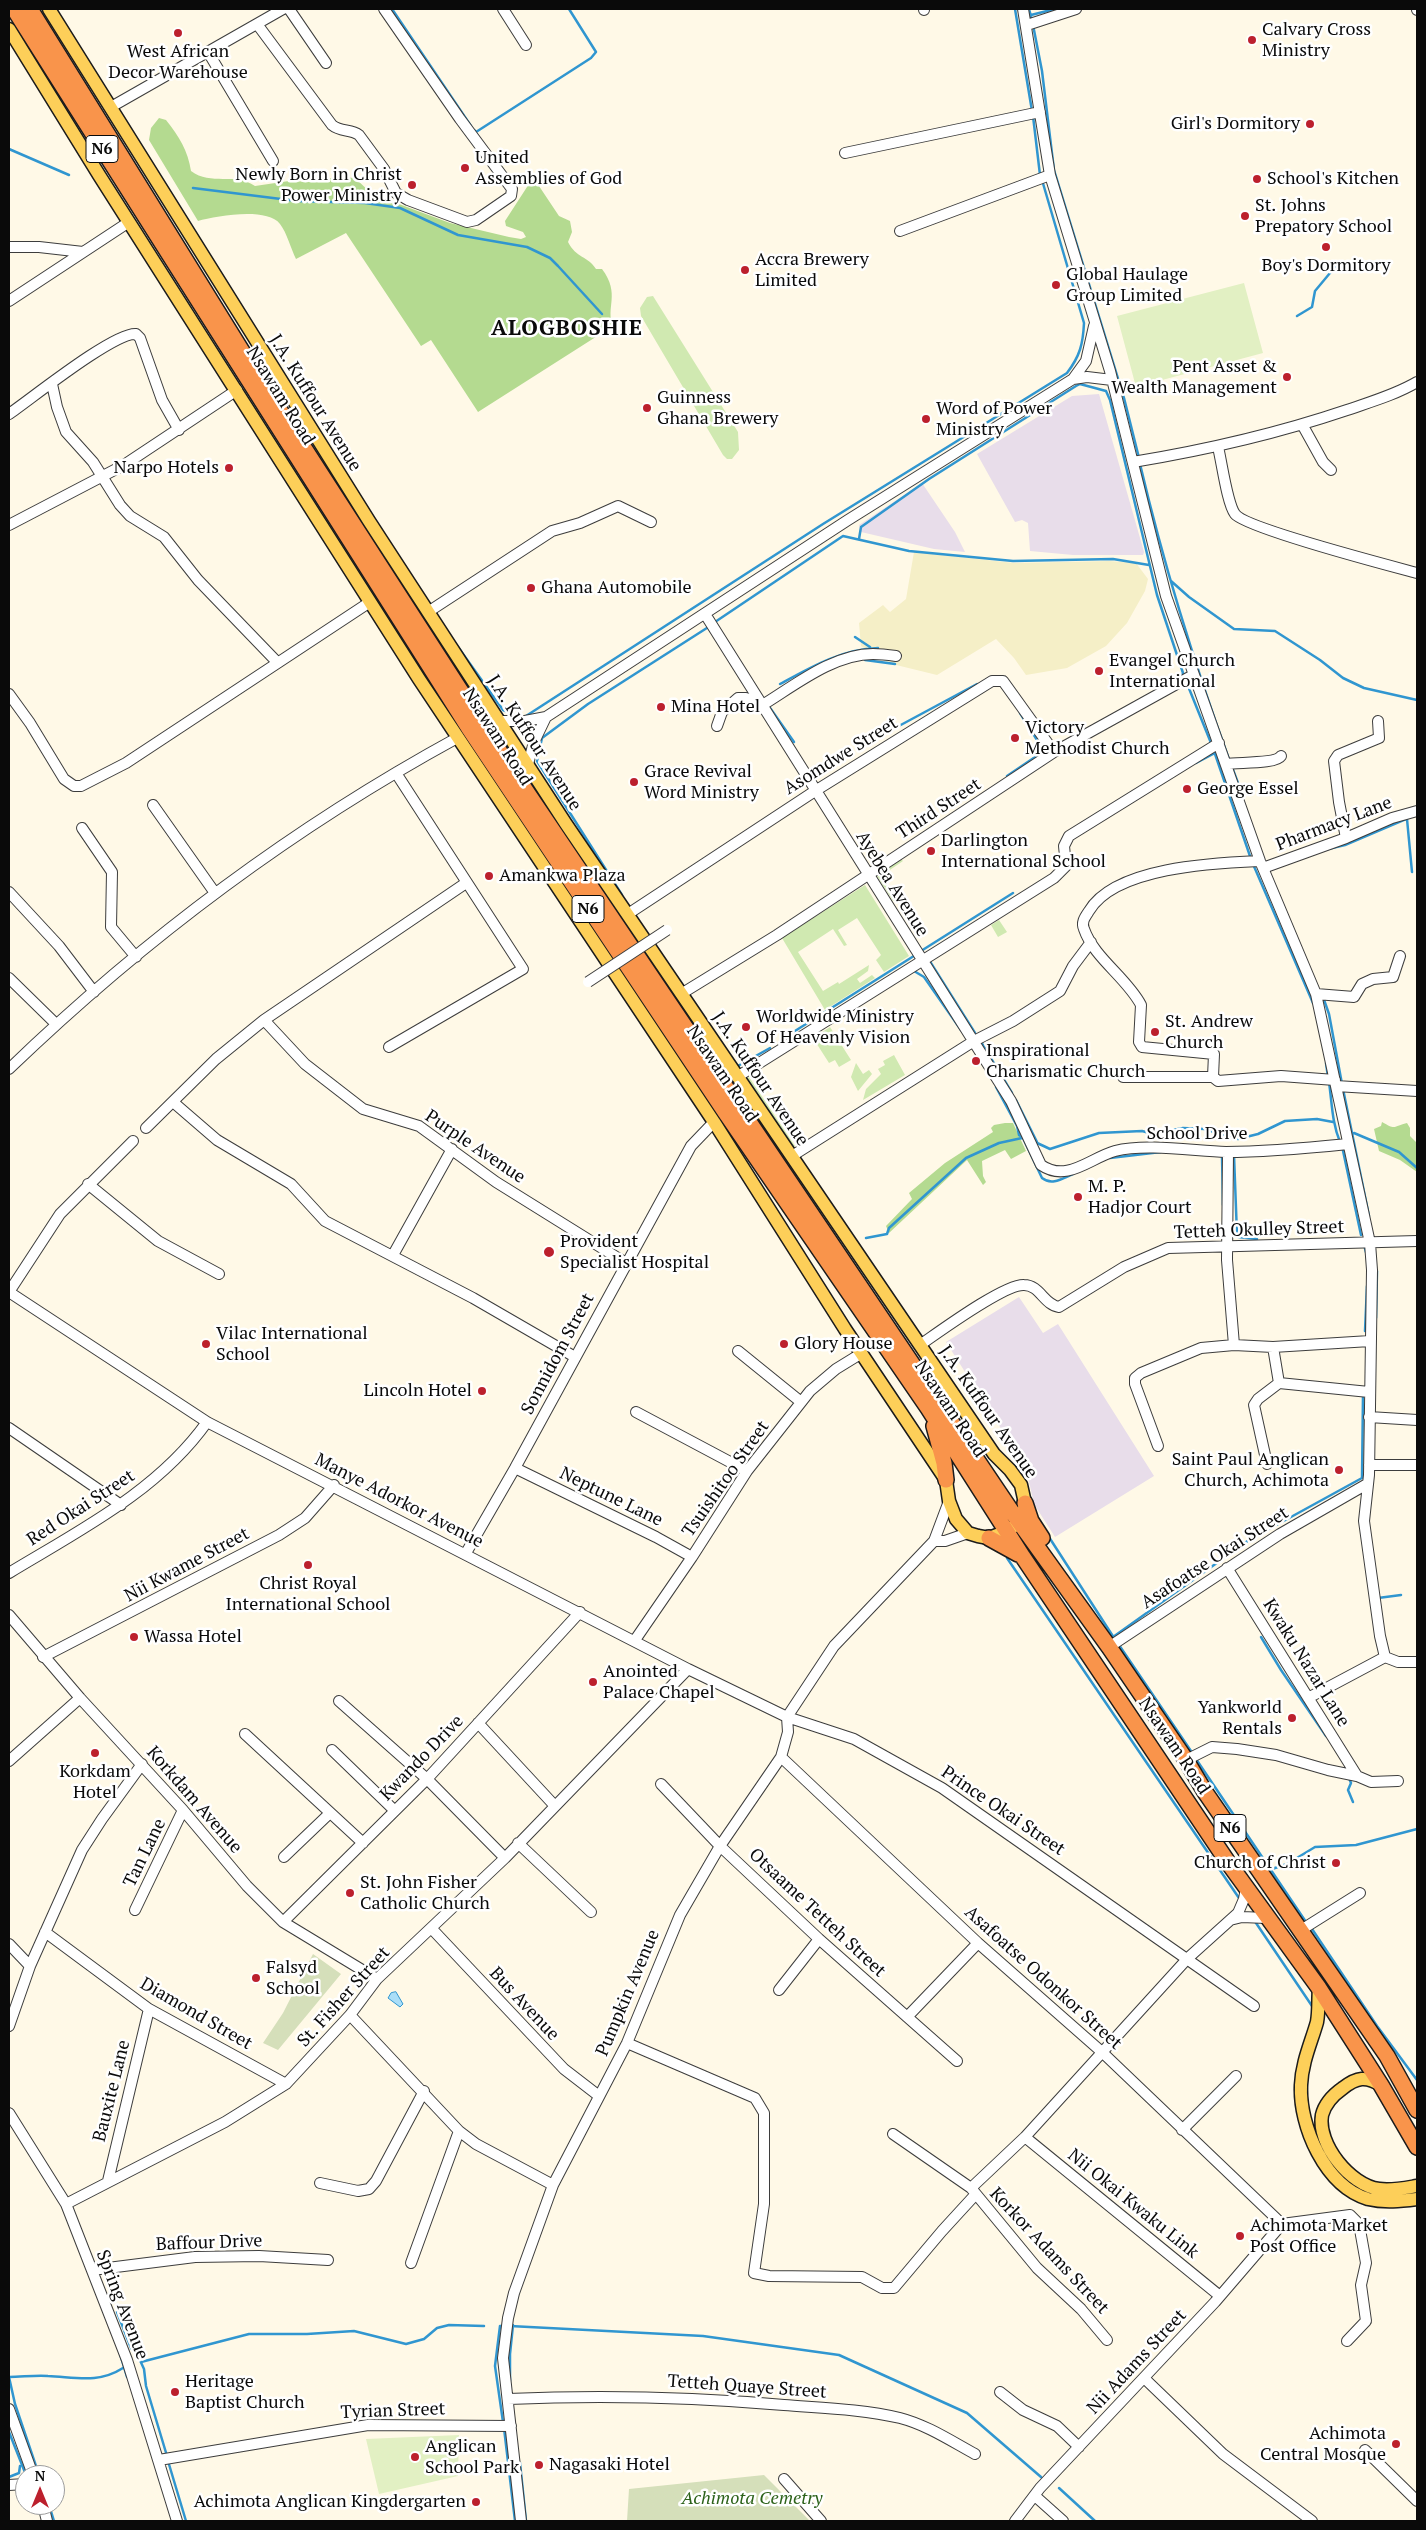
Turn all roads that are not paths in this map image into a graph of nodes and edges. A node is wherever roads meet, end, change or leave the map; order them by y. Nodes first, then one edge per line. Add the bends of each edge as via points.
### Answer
1 (14, 9) edge
2 (30, 9) edge
3 (49, 9) edge
4 (283, 9) edge
5 (289, 9) edge
6 (384, 9) edge
7 (503, 9) edge
8 (1023, 9) edge
9 (1076, 9) edge
10 (257, 24) junction
11 (1027, 25) junction
12 (9, 29) edge
13 (526, 45) dead end
14 (208, 52) junction
15 (326, 63) dead end
16 (111, 108) junction
17 (1040, 112) junction
18 (845, 153) dead end
19 (273, 161) dead end
20 (1050, 175) junction
21 (129, 222) junction
22 (900, 231) dead end
23 (9, 247) edge
24 (83, 252) junction
25 (195, 287) junction
26 (9, 300) edge
27 (1094, 325) junction
28 (1073, 379) junction
29 (1112, 380) junction
30 (1417, 382) edge
31 (52, 384) junction
32 (237, 390) junction
33 (9, 414) edge
34 (1303, 426) junction
35 (179, 430) junction
36 (1218, 448) junction
37 (1133, 462) junction
38 (1331, 470) dead end
39 (102, 477) junction
40 (651, 522) dead end
41 (9, 525) edge
42 (1417, 573) edge
43 (370, 602) junction
44 (428, 612) junction
45 (705, 614) junction
46 (896, 656) dead end
47 (277, 662) junction
48 (1193, 675) junction
49 (9, 694) edge
50 (761, 706) junction
51 (546, 716) junction
52 (499, 721) junction
53 (1378, 721) dead end
54 (717, 726) dead end
55 (457, 738) junction
56 (1219, 743) junction
57 (1054, 752) junction
58 (1281, 756) dead end
59 (528, 764) junction
60 (1226, 764) junction
61 (396, 773) junction
62 (814, 791) junction
63 (153, 805) dead end
64 (1417, 811) edge
65 (82, 828) dead end
66 (1346, 838) junction
67 (1261, 865) junction
68 (868, 875) junction
69 (466, 883) junction
70 (9, 892) edge
71 (215, 893) junction
72 (628, 914) junction
73 (667, 930) dead end
74 (1091, 942) junction
75 (1400, 956) dead end
76 (136, 957) junction
77 (921, 960) junction
78 (9, 978) edge
79 (588, 982) dead end
80 (94, 992) junction
81 (681, 994) junction
82 (1316, 994) junction
83 (264, 1020) junction
84 (56, 1024) junction
85 (974, 1041) junction
86 (389, 1047) dead end
87 (9, 1069) edge
88 (737, 1077) junction
89 (1124, 1077) dead end
90 (1213, 1077) junction
91 (1336, 1083) junction
92 (1417, 1091) edge
93 (173, 1102) junction
94 (714, 1122) junction
95 (146, 1128) dead end
96 (133, 1141) dead end
97 (1348, 1144) junction
98 (452, 1149) junction
99 (1228, 1152) junction
100 (792, 1156) junction
101 (1050, 1171) joint
102 (88, 1184) junction
103 (1417, 1242) edge
104 (1370, 1243) junction
105 (1229, 1248) junction
106 (394, 1255) junction
107 (626, 1263) junction
108 (219, 1274) dead end
109 (9, 1292) edge
110 (1370, 1341) junction
111 (920, 1345) junction
112 (1234, 1345) junction
113 (1273, 1347) junction
114 (738, 1351) dead end
115 (862, 1354) junction
116 (575, 1357) junction
117 (1279, 1383) junction
118 (1369, 1392) junction
119 (802, 1402) junction
120 (928, 1408) junction
121 (636, 1412) dead end
122 (1368, 1417) junction
123 (1417, 1420) edge
124 (207, 1422) junction
125 (9, 1428) edge
126 (1158, 1446) dead end
127 (1267, 1464) dead end
128 (1369, 1465) junction
129 (1417, 1465) edge
130 (515, 1468) junction
131 (747, 1471) junction
132 (946, 1480) junction
133 (1367, 1484) junction
134 (334, 1485) junction
135 (949, 1501) junction
136 (1025, 1503) junction
137 (121, 1505) junction
138 (1013, 1527) junction
139 (968, 1533) junction
140 (989, 1538) junction
141 (934, 1541) junction
142 (466, 1553) junction
143 (692, 1557) junction
144 (1023, 1557) junction
145 (1227, 1568) junction
146 (9, 1573) edge
147 (1074, 1598) junction
148 (580, 1612) junction
149 (9, 1615) edge
150 (635, 1640) junction
151 (1109, 1647) junction
152 (43, 1657) junction
153 (1385, 1657) junction
154 (1417, 1662) edge
155 (688, 1668) junction
156 (80, 1698) junction
157 (1308, 1698) junction
158 (339, 1701) dead end
159 (787, 1717) junction
160 (478, 1723) junction
161 (245, 1734) dead end
162 (332, 1750) dead end
163 (782, 1757) junction
164 (1186, 1760) junction
165 (9, 1761) edge
166 (142, 1764) junction
167 (1357, 1776) junction
168 (427, 1779) junction
169 (1398, 1781) dead end
170 (661, 1784) dead end
171 (554, 1805) junction
172 (183, 1810) junction
173 (394, 1810) junction
174 (330, 1813) junction
175 (363, 1843) junction
176 (518, 1844) junction
177 (720, 1846) junction
178 (284, 1857) dead end
179 (505, 1858) junction
180 (1246, 1888) junction
181 (1360, 1893) dead end
182 (135, 1910) dead end
183 (591, 1912) dead end
184 (1266, 1918) junction
185 (1229, 1921) junction
186 (283, 1922) junction
187 (432, 1929) junction
188 (1302, 1930) junction
189 (45, 1932) junction
190 (819, 1940) junction
191 (978, 1943) junction
192 (9, 1944) edge
193 (1188, 1958) junction
194 (30, 1966) junction
195 (377, 1979) junction
196 (1319, 1988) junction
197 (779, 1990) dead end
198 (1254, 2006) dead end
199 (149, 2009) junction
200 (350, 2015) junction
201 (907, 2017) junction
202 (9, 2026) edge
203 (627, 2043) junction
204 (1103, 2053) junction
205 (1387, 2056) junction
206 (957, 2061) dead end
207 (1236, 2076) dead end
208 (286, 2084) junction
209 (1381, 2085) junction
210 (1417, 2087) edge
211 (424, 2091) junction
212 (599, 2096) junction
213 (1417, 2110) edge
214 (9, 2113) edge
215 (1182, 2130) junction
216 (459, 2131) junction
217 (892, 2134) dead end
218 (1025, 2137) junction
219 (1417, 2147) edge
220 (108, 2181) junction
221 (320, 2183) dead end
222 (553, 2185) junction
223 (1417, 2186) edge
224 (973, 2191) junction
225 (1417, 2199) edge
226 (66, 2204) junction
227 (1282, 2224) junction
228 (328, 2260) dead end
229 (411, 2263) dead end
230 (92, 2270) junction
231 (1220, 2296) junction
232 (1107, 2340) dead end
233 (1347, 2340) dead end
234 (1144, 2378) junction
235 (1000, 2392) dead end
236 (508, 2399) junction
237 (9, 2409) edge
238 (512, 2426) junction
239 (1079, 2447) junction
240 (1365, 2450) dead end
241 (975, 2454) dead end
242 (159, 2460) junction
243 (29, 2465) edge
244 (784, 2479) dead end
245 (1035, 2496) junction
246 (1417, 2501) edge
247 (177, 2521) edge
248 (521, 2521) edge
249 (821, 2521) edge
250 (1015, 2521) edge
251 (1063, 2521) edge
252 (1312, 2521) edge

1 - 25 highway, Nsawam Road / N6
2 - 25 highway, Nsawam Road / N6
3 - 16 main road, J.A. Kuffour Avenue
4 - 10 street
5 - 15 street
6 - 10 street via 512,189 511,196 476,220 467,222 396,193 384,169 359,135 332,126
7 - 13 street
8 - 11 street
9 - 11 street
10 - 14 street
11 - 17 street
12 - 21 main road
14 - 16 street
14 - 19 street
16 - 44 main road, J.A. Kuffour Avenue
17 - 18 street
17 - 20 street
20 - 22 street
20 - 27 street
21 - 24 street
21 - 32 main road
23 - 24 street
24 - 26 street
25 - 120 highway, Nsawam Road / N6 via 468,727 725,1112
25 - 138 highway, Nsawam Road / N6
27 - 28 street via 1086,360
27 - 29 street
28 - 29 street
28 - 45 street
29 - 37 street
30 - 34 street
31 - 33 street
31 - 35 street via 99,350 125,335 136,334 162,400
31 - 39 street via 66,432
32 - 35 street
32 - 43 main road
34 - 36 street
34 - 38 street
35 - 39 street
36 - 37 street
36 - 42 street via 1230,506 1237,518
37 - 48 street via 1166,596
39 - 41 street
39 - 47 street via 130,516 164,537 198,580
40 - 44 street via 618,506 552,531
43 - 47 street
43 - 55 main road
44 - 52 main road, J.A. Kuffour Avenue
45 - 50 street, Ayebea Avenue
45 - 51 street
46 - 50 street via 872,654 838,662
47 - 49 street via 126,763 82,786 74,786 64,779
48 - 56 street
48 - 57 street, Third Street
50 - 54 street via 746,698 738,698 722,712
50 - 62 street, Ayebea Avenue
51 - 52 street via 525,721
51 - 59 street
52 - 59 main road, J.A. Kuffour Avenue
53 - 66 street via 1378,738 1338,755 1334,761
55 - 61 street
55 - 94 main road
56 - 60 street
56 - 77 street via 1069,836 1064,846 1066,866 1054,878
57 - 62 street, Asomdwe Street via 1003,681 992,681
57 - 68 street, Third Street
58 - 60 street via 1272,762
59 - 72 main road, J.A. Kuffour Avenue
60 - 67 street
61 - 69 street
61 - 71 street
62 - 68 street, Ayebea Avenue
62 - 72 street, Asomdwe Street
63 - 71 street
64 - 66 street, Pharmacy Lane
65 - 76 street via 112,872 111,927
66 - 67 street, Pharmacy Lane
67 - 74 street, Pharmacy Lane via 1194,865 1124,883 1097,899 1084,918 1083,928
67 - 82 street
68 - 77 street, Ayebea Avenue
68 - 81 street, Third Street
69 - 83 street
69 - 86 street via 523,969
70 - 80 street via 59,946
71 - 76 street
72 - 81 main road, J.A. Kuffour Avenue
73 - 79 street, bridge
74 - 85 street via 1060,991
74 - 90 street via 1139,1002 1139,1042 1142,1047 1214,1054
75 - 82 street via 1393,977 1362,984 1354,998
76 - 80 street
77 - 85 street, Ayebea Avenue
77 - 88 street
78 - 84 street
80 - 84 street
81 - 88 main road, J.A. Kuffour Avenue
82 - 91 street
83 - 93 street via 216,1059
83 - 98 street, Purple Avenue via 305,1064 363,1109 419,1126
84 - 87 street
85 - 100 street
85 - 101 street, Ayebea Avenue via 1011,1101 1041,1165
88 - 100 main road, J.A. Kuffour Avenue
89 - 90 street
90 - 91 street via 1218,1081 1282,1076
91 - 92 street
91 - 97 street
93 - 95 street
93 - 106 street via 218,1140 291,1184 326,1221
94 - 107 street, Sonnidom Street via 691,1146
94 - 115 main road
96 - 102 street
97 - 99 street, School Drive
97 - 104 street
98 - 106 street
98 - 107 street, Purple Avenue via 496,1182
99 - 101 street, School Drive via 1115,1151 1075,1170
99 - 105 street
100 - 111 main road, J.A. Kuffour Avenue
102 - 108 street via 158,1241
102 - 109 street via 60,1214
103 - 104 street, Tetteh Okulley Street
104 - 105 street, Tetteh Okulley Street
104 - 110 street
105 - 111 street, Tetteh Okulley Street via 1168,1248 1124,1267 1059,1307 1053,1306 1034,1287 1015,1286
105 - 112 street via 1227,1260
106 - 116 street
107 - 116 street, Sonnidom Street
109 - 124 street, Manye Adorkor Avenue
110 - 113 street
110 - 118 street
111 - 136 main road, J.A. Kuffour Avenue via 994,1454 1016,1477
112 - 113 street
112 - 126 street via 1195,1349 1135,1378
113 - 117 street
114 - 119 street
115 - 119 street, Tsuishitoo Street via 836,1369 810,1390
115 - 132 main road
116 - 130 street, Sonnidom Street
117 - 118 street
117 - 127 street via 1254,1405
118 - 122 street
119 - 131 street, Tsuishitoo Street
120 - 132 highway
120 - 138 highway, Nsawam Road / N6
121 - 131 street
122 - 123 street
122 - 128 street
124 - 134 street, Manye Adorkor Avenue
124 - 137 street, Red Okai Street via 141,1490
125 - 137 street
128 - 129 street
128 - 133 street
130 - 142 street, Sonnidom Street
130 - 143 street, Neptune Lane via 648,1532
131 - 143 street, Tsuishitoo Street
132 - 135 main road
133 - 145 street, Asafoatse Okai Street
133 - 153 street via 1364,1521
134 - 142 street, Manye Adorkor Avenue
134 - 152 street, Nii Kwame Street via 305,1518 279,1535
135 - 139 main road via 956,1519
135 - 141 street
136 - 138 main road, J.A. Kuffour Avenue
136 - 147 highway via 1035,1528 1055,1558
137 - 146 street, Red Okai Street
138 - 140 main road
138 - 144 highway, Nsawam Road / N6
138 - 147 highway, Nsawam Road / N6
139 - 140 main road
139 - 141 street via 945,1541
140 - 144 highway
141 - 159 street via 834,1646
142 - 148 street, Manye Adorkor Avenue
143 - 150 street, Tsuishitoo Street
144 - 180 highway, Nsawam Road / N6
145 - 151 street, Asafoatse Okai Street
145 - 157 street, Kwaku Nazar Lane
147 - 151 highway, Nsawam Road / N6
148 - 150 street, Manye Adorkor Avenue
148 - 160 street, Kwando Drive
149 - 152 street, Korkdam Avenue
150 - 155 street, Manye Adorkor Avenue
151 - 164 highway, Nsawam Road / N6
152 - 156 street, Korkdam Avenue
153 - 154 street via 1398,1662
153 - 157 street
155 - 159 street, Manye Adorkor Avenue
155 - 171 street, St. Fisher Street
156 - 165 street
156 - 166 street, Korkdam Avenue
157 - 167 street, Kwaku Nazar Lane
158 - 168 street
159 - 163 street, Pumpkin Avenue via 788,1732
159 - 193 street, Prince Okai Street via 854,1739 942,1788
160 - 168 street, Kwando Drive
160 - 171 street
161 - 174 street
162 - 173 street
163 - 177 street, Pumpkin Avenue
163 - 191 street, Asafoatse Odonkor Street
164 - 167 street via 1212,1747 1237,1749 1276,1755
164 - 188 highway, Nsawam Road / N6 via 1204,1792
166 - 172 street, Korkdam Avenue
166 - 189 street via 82,1850
167 - 169 street via 1374,1783
168 - 173 street, Kwando Drive
168 - 179 street
170 - 177 street, Otsaame Tetteh Street
171 - 176 street, St. Fisher Street
172 - 182 street, Tan Lane
172 - 186 street, Korkdam Avenue via 246,1886
173 - 175 street, Kwando Drive
174 - 175 street
174 - 178 street
175 - 186 street, Kwando Drive
176 - 179 street, St. Fisher Street
176 - 183 street
177 - 190 street, Otsaame Tetteh Street
177 - 203 street, Pumpkin Avenue via 680,1914
179 - 187 street, St. Fisher Street
180 - 184 highway, Nsawam Road / N6
180 - 185 street via 1241,1906
181 - 188 street
184 - 185 street via 1242,1917
184 - 196 highway, Nsawam Road / N6
185 - 193 street
186 - 195 street, Korkdam Avenue
187 - 195 street, St. Fisher Street
187 - 212 street, Bus Avenue via 564,2069
188 - 205 highway, Nsawam Road / N6
189 - 194 street
189 - 199 street, Diamond Street
190 - 197 street
190 - 201 street, Otsaame Tetteh Street
191 - 201 street
191 - 204 street, Asafoatse Odonkor Street
192 - 194 street
193 - 198 street, Prince Okai Street
193 - 204 street
194 - 202 street
195 - 200 street, St. Fisher Street
196 - 209 highway, Nsawam Road / N6
196 - 225 main road via 1317,2021 1301,2083 1304,2118 1316,2147 1332,2174 1355,2193 1385,2202
199 - 208 street, Diamond Street
199 - 220 street, Bauxite Lane
200 - 208 street, St. Fisher Street
200 - 211 street
201 - 206 street, Otsaame Tetteh Street
203 - 212 street, Pumpkin Avenue
203 - 224 street via 754,2098 764,2113 764,2204 754,2273 862,2278 882,2288 894,2288
204 - 215 street, Asafoatse Odonkor Street
204 - 218 street
205 - 210 highway
205 - 213 highway, Nsawam Road / N6
207 - 215 street
208 - 220 street, St. Fisher Street via 225,2122
209 - 219 highway, Nsawam Road / N6
209 - 223 main road via 1371,2079 1356,2079 1335,2093 1324,2109 1324,2132 1341,2164 1358,2182 1387,2190
211 - 216 street
211 - 221 street via 369,2190 358,2191
212 - 222 street, Pumpkin Avenue
214 - 226 street, Spring Avenue
215 - 227 street, Asafoatse Odonkor Street
216 - 222 street via 476,2144
216 - 229 street
217 - 224 street, Korkor Adams Street
218 - 224 street
218 - 231 street, Nii Okai Kwaku Link
220 - 226 street, St. Fisher Street
222 - 236 street, Pumpkin Avenue via 508,2318 503,2358
224 - 232 street, Korkor Adams Street via 1037,2268 1081,2309
226 - 230 street, Spring Avenue
227 - 231 street, Nii Adams Street
227 - 233 street via 1350,2215 1359,2224 1366,2263 1361,2285 1366,2321
228 - 230 street, Baffour Drive via 195,2257
230 - 242 street, Spring Avenue via 127,2360
231 - 234 street, Nii Adams Street
234 - 239 street, Nii Adams Street
234 - 252 street via 1223,2454
235 - 239 street via 1023,2410 1058,2426
236 - 238 street, Pumpkin Avenue
236 - 241 street, Tetteh Quaye Street via 591,2396 735,2401 857,2411 902,2419 936,2432
237 - 243 street
238 - 242 street, Tyrian Street via 368,2425
238 - 248 street, Pumpkin Avenue
239 - 245 street, Nii Adams Street
240 - 246 street
242 - 247 street, Spring Avenue
244 - 249 street
245 - 250 street, Nii Adams Street
245 - 251 street

